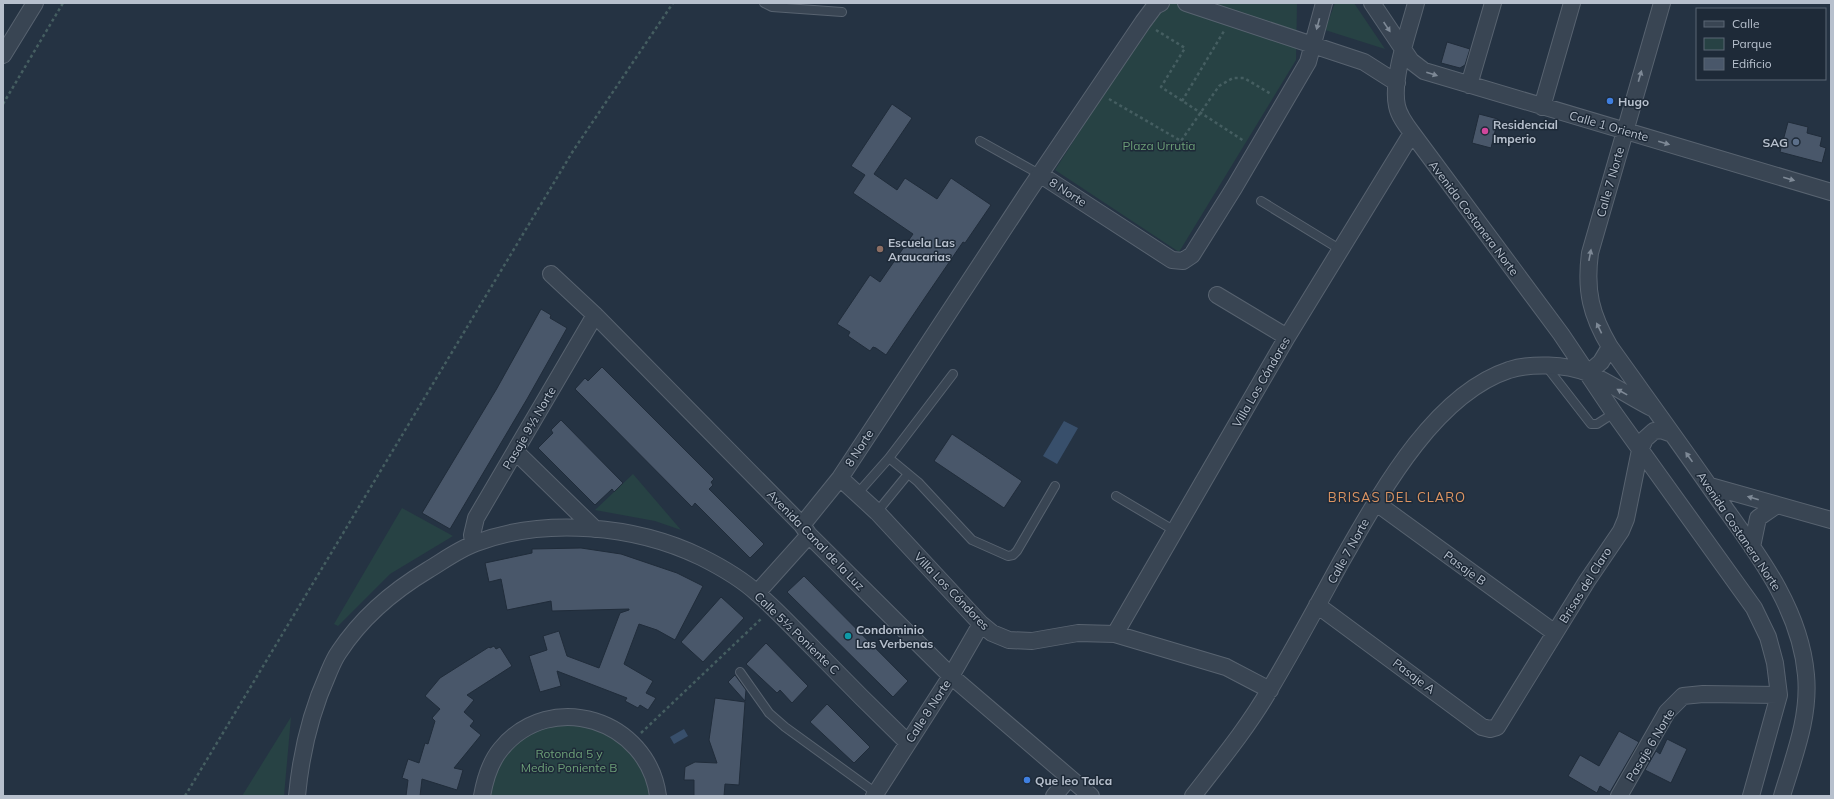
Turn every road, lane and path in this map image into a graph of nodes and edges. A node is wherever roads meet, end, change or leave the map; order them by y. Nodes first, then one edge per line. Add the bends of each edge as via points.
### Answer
1 (35, 3) edge
2 (63, 3) edge
3 (673, 3) edge
4 (764, 3) edge
5 (1161, 3) edge
6 (1186, 3) edge
7 (1324, 3) edge
8 (1372, 3) edge
9 (1416, 3) edge
10 (1493, 3) edge
11 (1572, 3) edge
12 (1662, 3) edge
13 (842, 12) dead end
14 (1231, 19) junction
15 (1143, 22) junction
16 (1313, 46) junction
17 (4, 50) edge
18 (1403, 50) junction
19 (1397, 83) junction
20 (1469, 85) junction
21 (1097, 91) junction
22 (1182, 101) junction
23 (1284, 102) junction
24 (3, 104) edge
25 (1542, 107) junction
26 (1201, 113) junction
27 (1624, 131) junction
28 (1412, 133) junction
29 (980, 141) dead end
30 (1256, 149) junction
31 (1041, 175) junction
32 (1831, 192) edge
33 (1261, 200) dead end
34 (1341, 250) junction
35 (551, 274) dead end
36 (1589, 293) joint
37 (1217, 295) dead end
38 (595, 315) junction
39 (1287, 337) junction
40 (1610, 347) junction
41 (1546, 366) junction
42 (1588, 373) junction
43 (953, 374) dead end
44 (1656, 410) junction
45 (1614, 413) junction
46 (1672, 434) junction
47 (1640, 450) junction
48 (516, 452) junction
49 (889, 458) junction
50 (908, 474) junction
51 (840, 478) junction
52 (1055, 486) dead end
53 (1710, 486) junction
54 (858, 493) junction
55 (1116, 496) dead end
56 (1375, 502) junction
57 (1777, 505) junction
58 (877, 512) junction
59 (1831, 520) edge
60 (595, 529) junction
61 (806, 530) junction
62 (1175, 531) junction
63 (473, 543) junction
64 (1752, 547) junction
65 (757, 593) junction
66 (1317, 605) junction
67 (773, 608) junction
68 (981, 624) junction
69 (1555, 633) junction
70 (1115, 634) junction
71 (740, 672) dead end
72 (951, 676) junction
73 (1270, 690) junction
74 (1779, 695) junction
75 (1507, 712) joint
76 (632, 742) junction
77 (907, 742) junction
78 (1069, 778) junction
79 (875, 794) edge
80 (185, 796) edge
81 (297, 796) edge
82 (482, 796) edge
83 (658, 796) edge
84 (1054, 796) edge
85 (1091, 796) edge
86 (1193, 796) edge
87 (1619, 796) edge
88 (1751, 796) edge
89 (1782, 796) edge

1 - 17 street
2 - 24 path
3 - 80 path via 573,151
4 - 13 lane via 772,7
5 - 15 street via 1155,6
6 - 14 street
7 -> 16 street, 8 Norte
8 -> 18 street, Calle 1 Oriente
9 - 18 street, Avenida Costanera Norte
10 - 20 street
11 - 25 street
27 -> 12 street, Calle 7 Norte
14 - 16 street
14 - 22 path
15 - 21 street
15 - 22 path via 1185,48 1160,87
16 - 19 street via 1364,62
16 - 23 street, 8 Norte via 1308,62
18 - 19 street, Avenida Costanera Norte
18 -> 20 street, Calle 1 Oriente via 1411,61 1424,71
19 - 28 street, Avenida Costanera Norte via 1399,112
20 - 25 street, Calle 1 Oriente
21 - 26 path via 1181,141
21 - 31 street
22 - 26 path
23 - 26 path via 1244,78 1232,78 1219,86
23 - 30 street, 8 Norte
25 - 27 street, Calle 1 Oriente
26 - 30 path
27 -> 32 street, Calle 1 Oriente
36 -> 27 street, Calle 7 Norte via 1587,274 1590,253
28 - 34 street, Villa Los Cóndores
28 - 42 street, Avenida Costanera Norte
29 - 31 lane
30 - 31 street, 8 Norte via 1192,255 1183,261 1172,260
31 - 51 street, 8 Norte
33 - 34 lane
34 - 39 street, Villa Los Cóndores
35 - 38 street, Avenida Canal de la Luz
40 -> 36 street, Avenida Costanera Norte via 1599,328
37 - 39 street
38 - 48 street, Pasaje 9½ Norte
38 - 61 street, Avenida Canal de la Luz
39 - 62 street, Villa Los Cóndores
40 - 42 street via 1601,362
40 - 44 street, Avenida Costanera Norte
41 - 42 street, Calle 7 Norte
41 - 45 lane via 1591,424 1597,424
41 - 56 street, Calle 7 Norte via 1510,370 1471,390 1445,411 1420,438
44 -> 42 street, Avenida Costanera Norte
42 - 45 street, Avenida Costanera Norte
43 - 49 lane
44 - 46 street, Avenida Costanera Norte
45 - 47 street, Avenida Costanera Norte
46 - 47 street via 1661,430 1650,433
53 -> 46 street, Avenida Costanera Norte
47 - 69 street, Brisas del Claro via 1626,520 1621,531 1603,555
47 - 74 street, Avenida Costanera Norte via 1754,608 1768,637 1775,663
48 - 60 street
48 - 63 street, Pasaje 9½ Norte via 476,518
49 - 50 lane
49 - 54 lane
50 - 52 lane via 972,540 1011,556 1017,551
50 - 58 lane
51 - 54 street, Villa Los Cóndores
51 - 61 street, 8 Norte
57 -> 53 street
53 - 64 street, Avenida Costanera Norte
54 - 58 street, Villa Los Cóndores
55 - 62 lane
56 - 66 street, Calle 7 Norte
56 - 69 street, Pasaje B
57 - 59 street
57 - 64 street via 1758,518
58 - 68 street, Villa Los Cóndores
60 - 63 street, Calle 5½ Poniente C via 557,527 505,533
60 - 65 street, Calle 5½ Poniente C via 636,535 674,546 726,572
61 - 65 street, 8 Norte
61 - 72 street, Avenida Canal de la Luz
62 - 70 street, Villa Los Cóndores
63 - 81 street, Calle 5½ Poniente C via 407,582 359,625 338,653 309,722 300,762
64 - 89 street, Avenida Costanera Norte via 1773,578 1792,617 1806,674 1804,723
65 - 67 street, Calle 5½ Poniente C
66 - 73 street, Calle 7 Norte
66 - 75 street, Pasaje A via 1482,727 1497,727
67 - 76 path
67 - 77 street, Calle 5½ Poniente C
68 - 70 street, Villa Los Cóndores via 992,633 1009,640 1038,640 1084,632
68 - 72 street, Calle 8 Norte
69 - 75 street, Brisas del Claro
70 - 73 street, Villa Los Cóndores via 1226,667
71 - 79 lane via 769,713 785,728
72 - 77 street, Calle 8 Norte
72 - 78 street, Avenida Canal de la Luz
73 - 86 street, Calle 7 Norte via 1242,732
74 - 87 street, Pasaje 6 Norte via 1683,696 1666,712
74 - 88 street, Avenida Costanera Norte
76 - 82 street via 608,725 580,717 551,718 523,729 501,749 486,774
76 - 83 street via 650,766
77 - 79 street, Calle 8 Norte
78 - 84 street
78 - 85 street, Avenida Canal de la Luz

